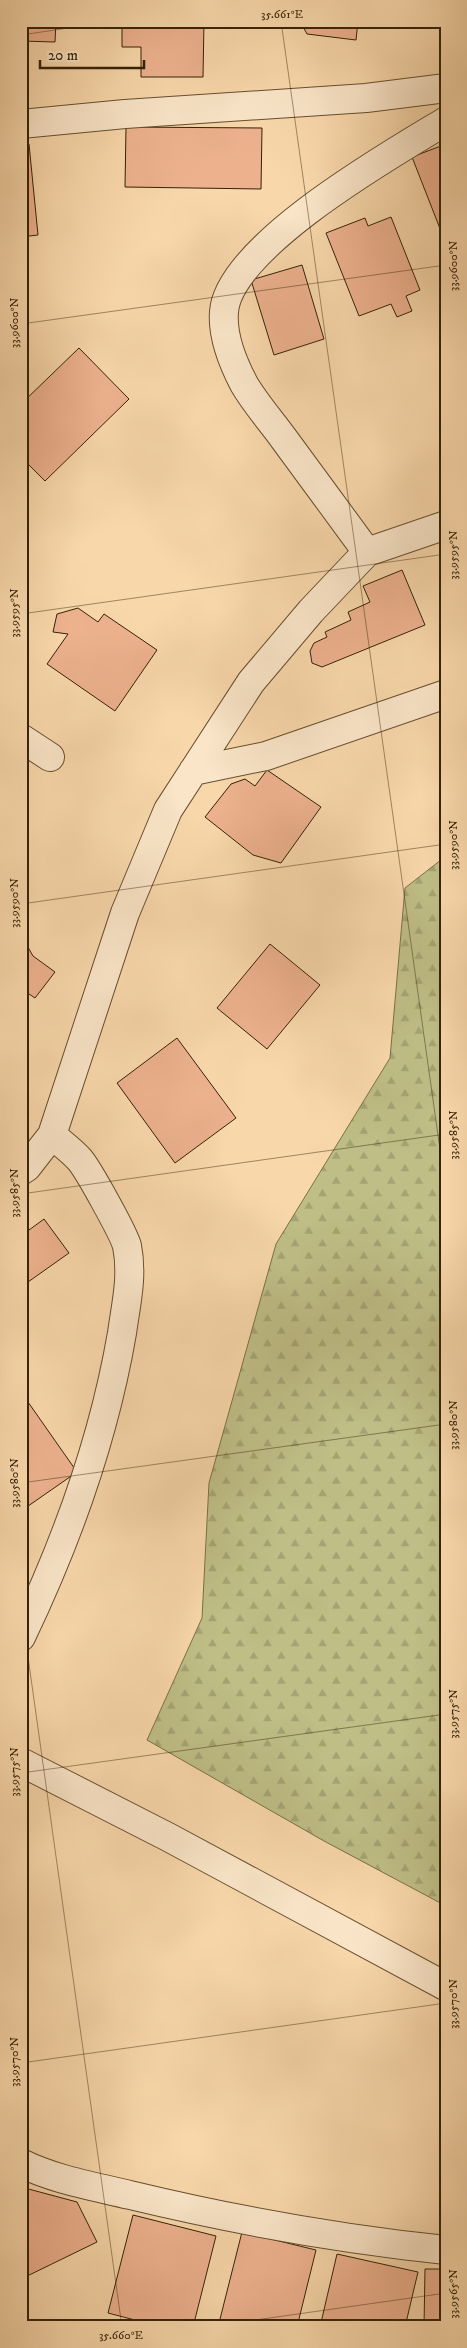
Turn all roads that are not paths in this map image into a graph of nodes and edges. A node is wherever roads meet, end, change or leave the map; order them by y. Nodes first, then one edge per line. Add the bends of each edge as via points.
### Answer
1 (446, 88) edge
2 (446, 121) edge
3 (21, 124) edge
4 (446, 525) edge
5 (367, 552) junction
6 (446, 694) edge
7 (21, 738) edge
8 (50, 757) dead end
9 (193, 771) junction
10 (52, 1135) junction
11 (21, 1171) edge
12 (21, 1637) edge
13 (21, 1762) edge
14 (445, 1986) edge
15 (21, 2163) edge
16 (446, 2250) edge

1 - 3 street via 366,98
2 - 5 street via 346,182 265,246 240,271 224,311 228,347 244,384
4 - 5 street
5 - 9 street via 311,611 251,682
6 - 9 street via 266,756
7 - 8 street
9 - 10 street via 168,810 125,913
10 - 11 street
10 - 12 street via 81,1161 106,1204 127,1245 130,1283 117,1362 88,1473 38,1602
13 - 14 street
15 - 16 street via 43,2174 165,2203 369,2242

